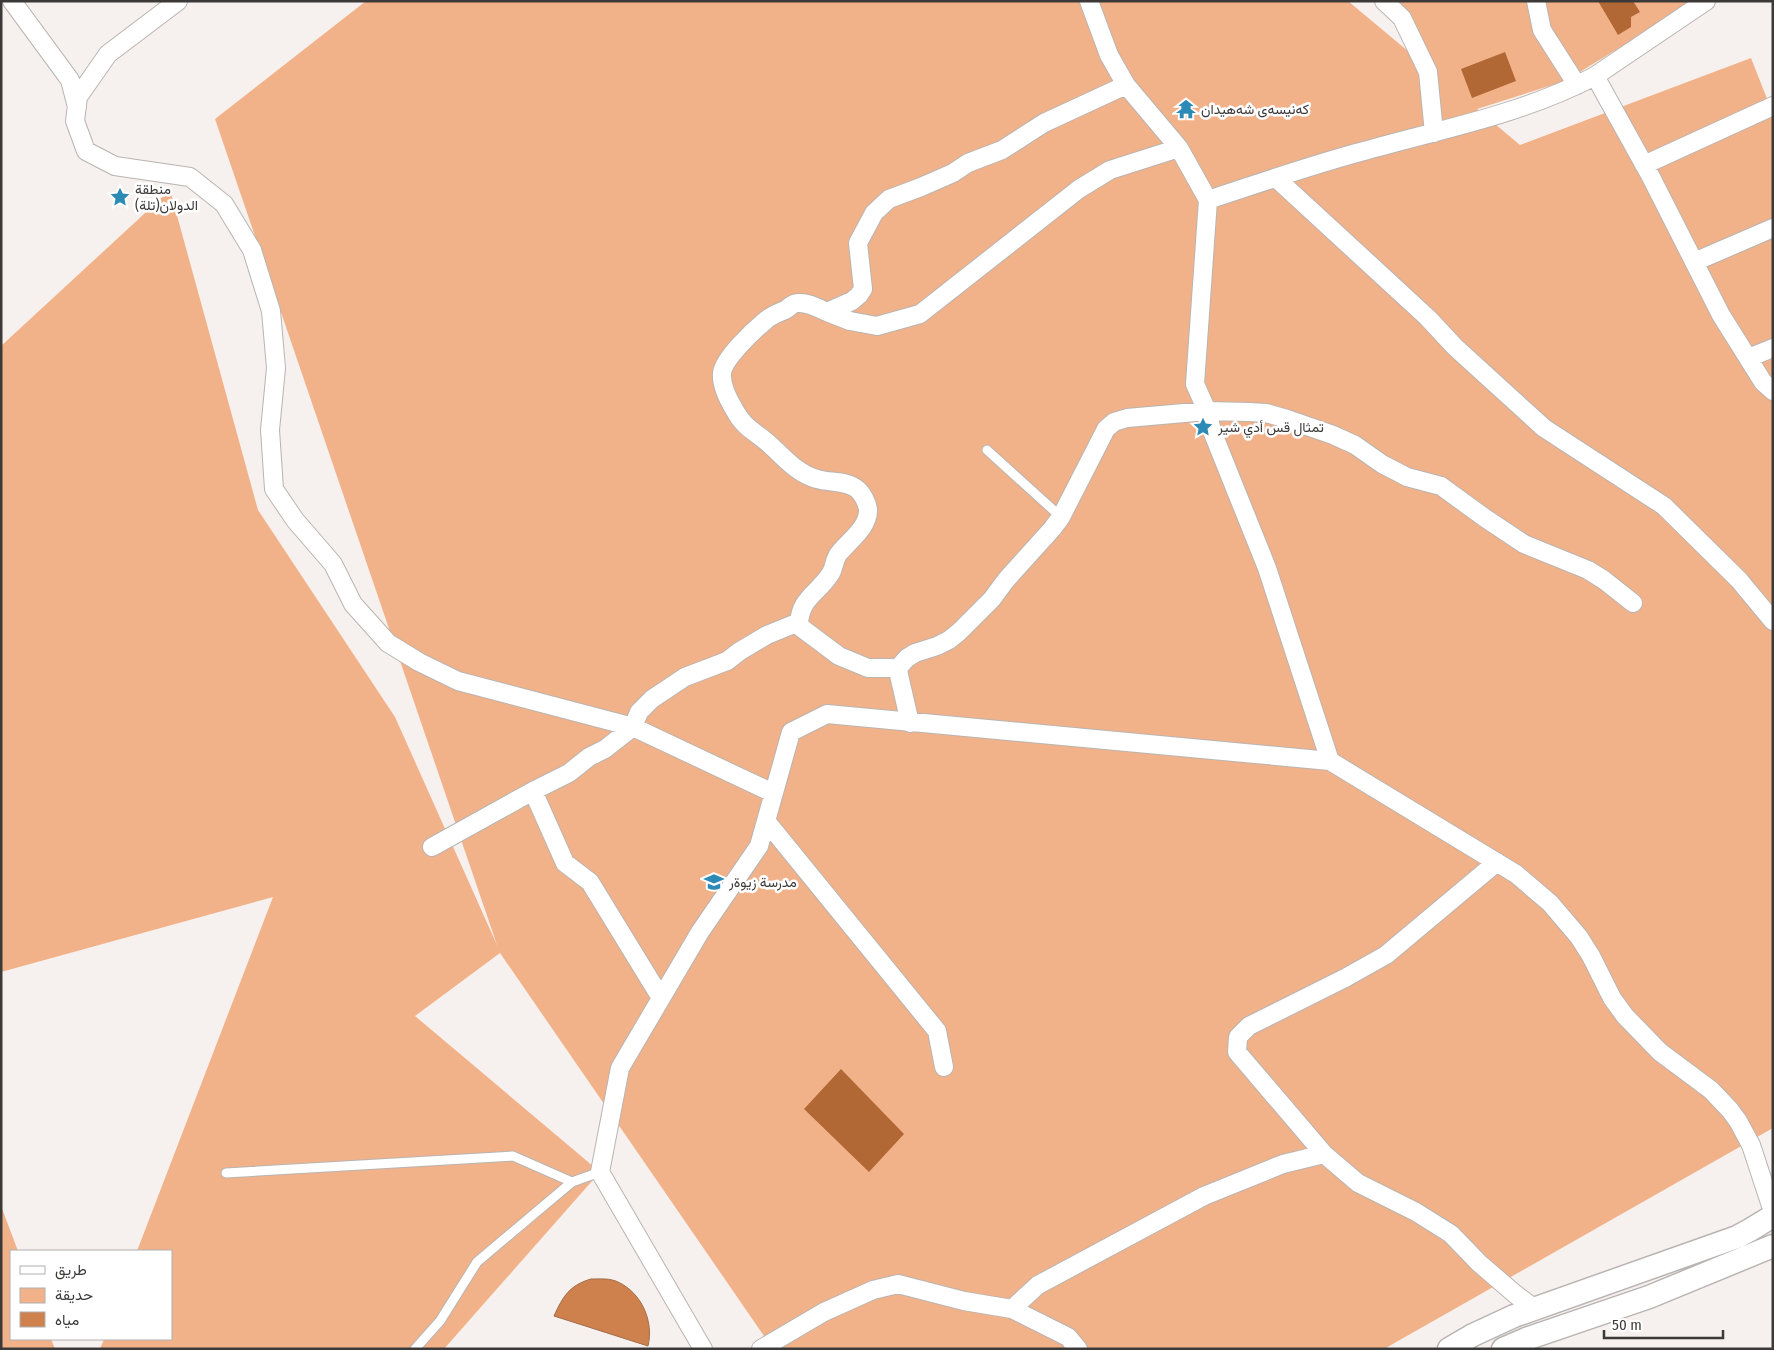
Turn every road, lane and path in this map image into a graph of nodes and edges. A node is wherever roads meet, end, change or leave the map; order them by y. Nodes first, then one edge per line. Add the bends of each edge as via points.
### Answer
1 (12, 1) edge
2 (178, 1) edge
3 (1089, 1) edge
4 (1384, 1) edge
5 (1536, 1) edge
6 (1706, 1) edge
7 (74, 68) dead end
8 (98, 69) junction
9 (1595, 76) junction
10 (1126, 85) junction
11 (1577, 85) junction
12 (1773, 106) edge
13 (77, 108) junction
14 (1434, 134) junction
15 (1178, 148) junction
16 (1644, 165) junction
17 (1276, 178) junction
18 (1208, 200) junction
19 (1773, 228) edge
20 (1694, 262) junction
21 (827, 312) junction
22 (1773, 348) edge
23 (1748, 358) junction
24 (1773, 391) edge
25 (1207, 411) junction
26 (987, 450) dead end
27 (1061, 517) junction
28 (1633, 603) dead end
29 (1773, 621) edge
30 (799, 622) junction
31 (898, 668) junction
32 (910, 723) junction
33 (633, 727) junction
34 (1330, 761) junction
35 (533, 791) junction
36 (774, 793) junction
37 (766, 821) junction
38 (432, 847) dead end
39 (1497, 862) junction
40 (661, 998) junction
41 (944, 1067) dead end
42 (1324, 1154) junction
43 (600, 1172) junction
44 (226, 1173) dead end
45 (572, 1182) junction
46 (1773, 1212) edge
47 (1773, 1216) edge
48 (1773, 1246) edge
49 (1535, 1309) junction
50 (1012, 1310) junction
51 (415, 1349) edge
52 (703, 1349) edge
53 (761, 1349) edge
54 (1078, 1349) edge
55 (1449, 1349) edge
56 (1502, 1349) edge

1 - 13 street via 70,80
2 - 8 street via 108,54
3 - 10 street via 1109,55
4 - 14 street via 1402,18 1428,72
5 - 11 street via 1542,30
6 - 9 street
7 - 8 street
8 - 13 street via 78,97
9 - 11 street
9 - 16 street
10 - 15 street
10 - 21 street via 1044,123 1002,150 889,199 874,213 858,243 863,289 859,295
11 - 14 street
12 - 16 street
13 - 33 street via 75,121 86,151 115,166 190,177 224,204 252,250 271,311 276,368 270,430 274,490 332,564 353,604 388,643 458,681
14 - 17 street
15 - 18 street
15 - 21 street via 1110,170 1079,189 920,314 877,326
16 - 20 street
17 - 18 street
17 - 29 street via 1544,428 1664,506 1739,580
18 - 25 street via 1195,384
19 - 20 street
20 - 23 street
21 - 30 street via 800,303 766,320 727,360 722,374 729,400 747,428 802,473 817,480 847,484 856,489 866,502 868,509 863,524 836,557 831,573 805,602
22 - 23 street
23 - 24 street via 1763,382
25 - 27 street via 1114,422 1100,439
25 - 28 street via 1266,414 1333,435 1407,476 1441,486 1524,544 1588,570
25 - 34 street via 1267,568
26 - 27 lane
27 - 31 street via 992,599 959,632 938,646 907,658
30 - 31 street via 799,626 840,656 868,668
30 - 33 street via 767,635 727,661 685,677 652,699 639,712
31 - 32 street
32 - 34 street
32 - 36 street via 826,714 792,732
33 - 35 street via 569,773
33 - 36 street
34 - 39 street
35 - 38 street
35 - 40 street via 565,863 590,882
36 - 37 street
37 - 40 street via 759,846 700,932
37 - 41 street via 937,1030
39 - 42 street via 1386,955 1249,1026 1238,1036 1237,1052
39 - 46 street via 1534,888 1565,920 1591,956 1612,998 1642,1035 1711,1090 1730,1110 1751,1145
40 - 43 street via 620,1068
42 - 49 street via 1358,1182 1451,1234 1479,1263
42 - 50 street via 1283,1164 1204,1196 1038,1285
43 - 45 lane
43 - 52 street
44 - 45 lane via 513,1156
45 - 51 lane via 477,1262 440,1321
47 - 49 street via 1737,1236
48 - 56 street via 1649,1297
49 - 55 street via 1493,1325
50 - 53 street via 898,1284 873,1290 824,1312
50 - 54 street via 1068,1337

